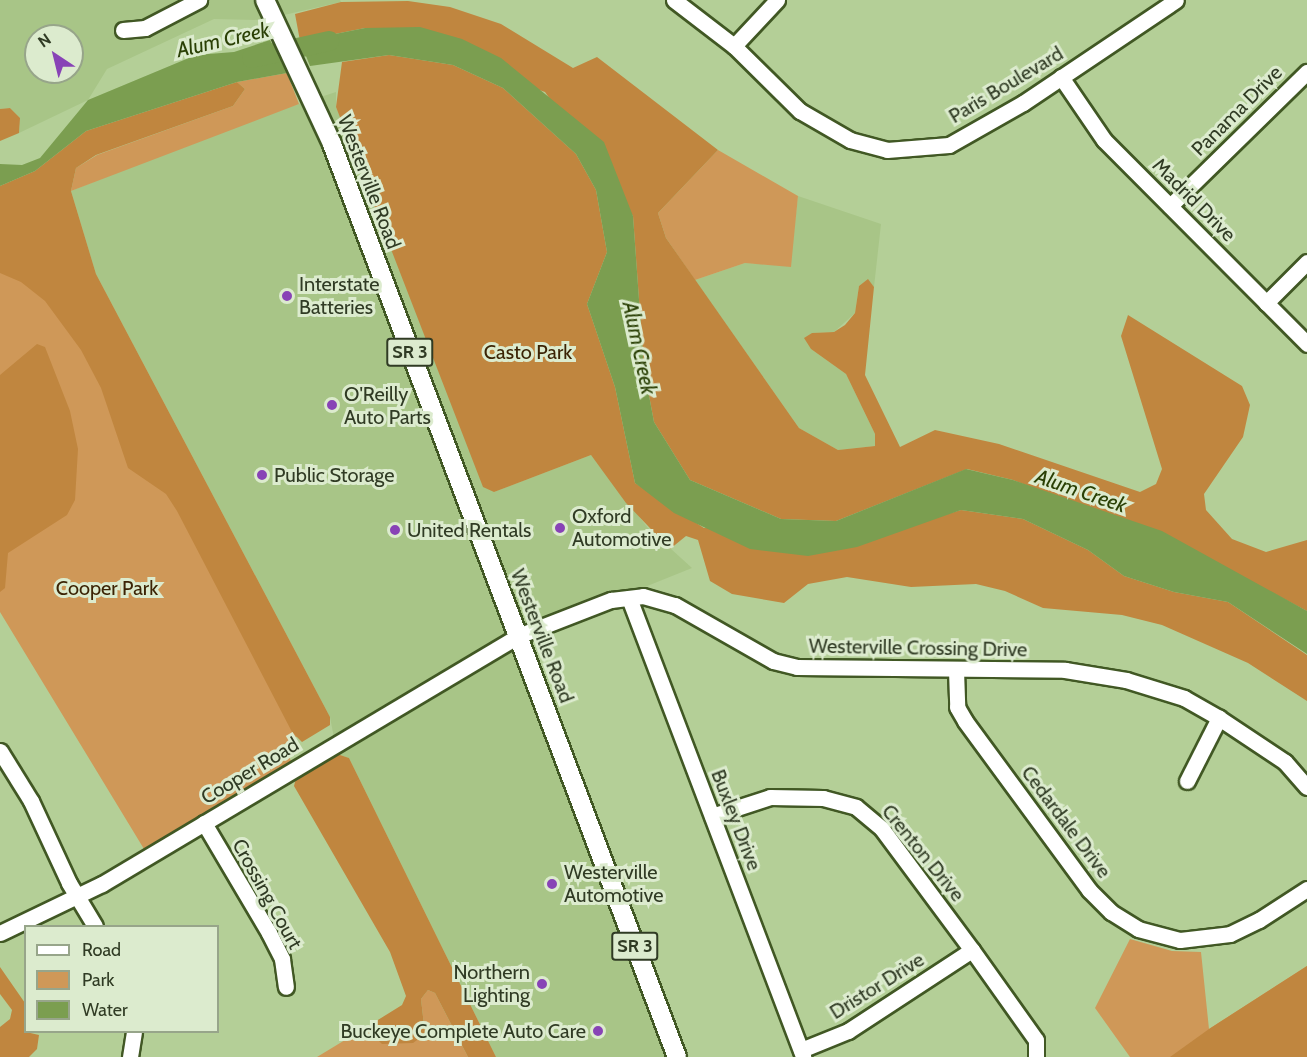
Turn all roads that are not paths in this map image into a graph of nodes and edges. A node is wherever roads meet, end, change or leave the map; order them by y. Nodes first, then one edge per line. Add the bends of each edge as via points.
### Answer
1 (199, 0) edge
2 (265, 0) edge
3 (674, 0) edge
4 (777, 0) edge
5 (1176, 0) edge
6 (123, 30) dead end
7 (734, 46) junction
8 (1307, 72) edge
9 (1061, 77) junction
10 (1170, 206) junction
11 (1307, 262) edge
12 (1266, 303) junction
13 (1307, 344) edge
14 (629, 598) junction
15 (518, 636) junction
16 (956, 670) junction
17 (1219, 718) junction
18 (0, 751) edge
19 (1187, 781) dead end
20 (1307, 787) edge
21 (712, 816) junction
22 (204, 823) junction
23 (1307, 889) edge
24 (77, 897) junction
25 (94, 925) edge
26 (0, 933) edge
27 (972, 950) junction
28 (286, 987) dead end
29 (134, 1033) edge
30 (1037, 1053) edge
31 (802, 1054) edge
32 (130, 1057) edge
33 (677, 1057) edge

1 - 6 street via 145,28
2 - 15 main road, Westerville Road / SR 3 via 308,89
3 - 7 street, Paris Boulevard
4 - 7 street
5 - 9 street, Paris Boulevard
7 - 9 street, Paris Boulevard via 800,111 850,140 887,150 949,145
8 - 10 street, Panama Drive
9 - 10 street, Madrid Drive via 1104,140
10 - 12 street, Madrid Drive
11 - 12 street
12 - 13 street, Madrid Drive
14 - 15 street, Westerville Crossing Drive via 611,600
14 - 16 street, Westerville Crossing Drive via 644,596 675,605 773,661 797,667
14 - 21 street, Buxley Drive
15 - 22 street, Cooper Road
15 - 33 main road, Westerville Road / SR 3
16 - 17 street, Westerville Crossing Drive via 1065,670 1126,680 1184,698
16 - 23 street, Cedardale Drive via 957,707 965,722 1089,890 1111,912 1138,929 1180,940 1230,934 1259,921
17 - 19 street
17 - 20 street, Westerville Crossing Drive via 1286,762
18 - 24 street via 32,801
21 - 27 street, Crenton Drive via 770,797 823,798 856,807 882,829
21 - 31 street, Buxley Drive
22 - 24 street, Cooper Road
22 - 28 street, Crossing Court via 282,958
24 - 25 street
24 - 26 street, Cooper Road
27 - 30 street, Crenton Drive via 1031,1032
27 - 31 street, Dristor Drive via 848,1031
29 - 32 street

